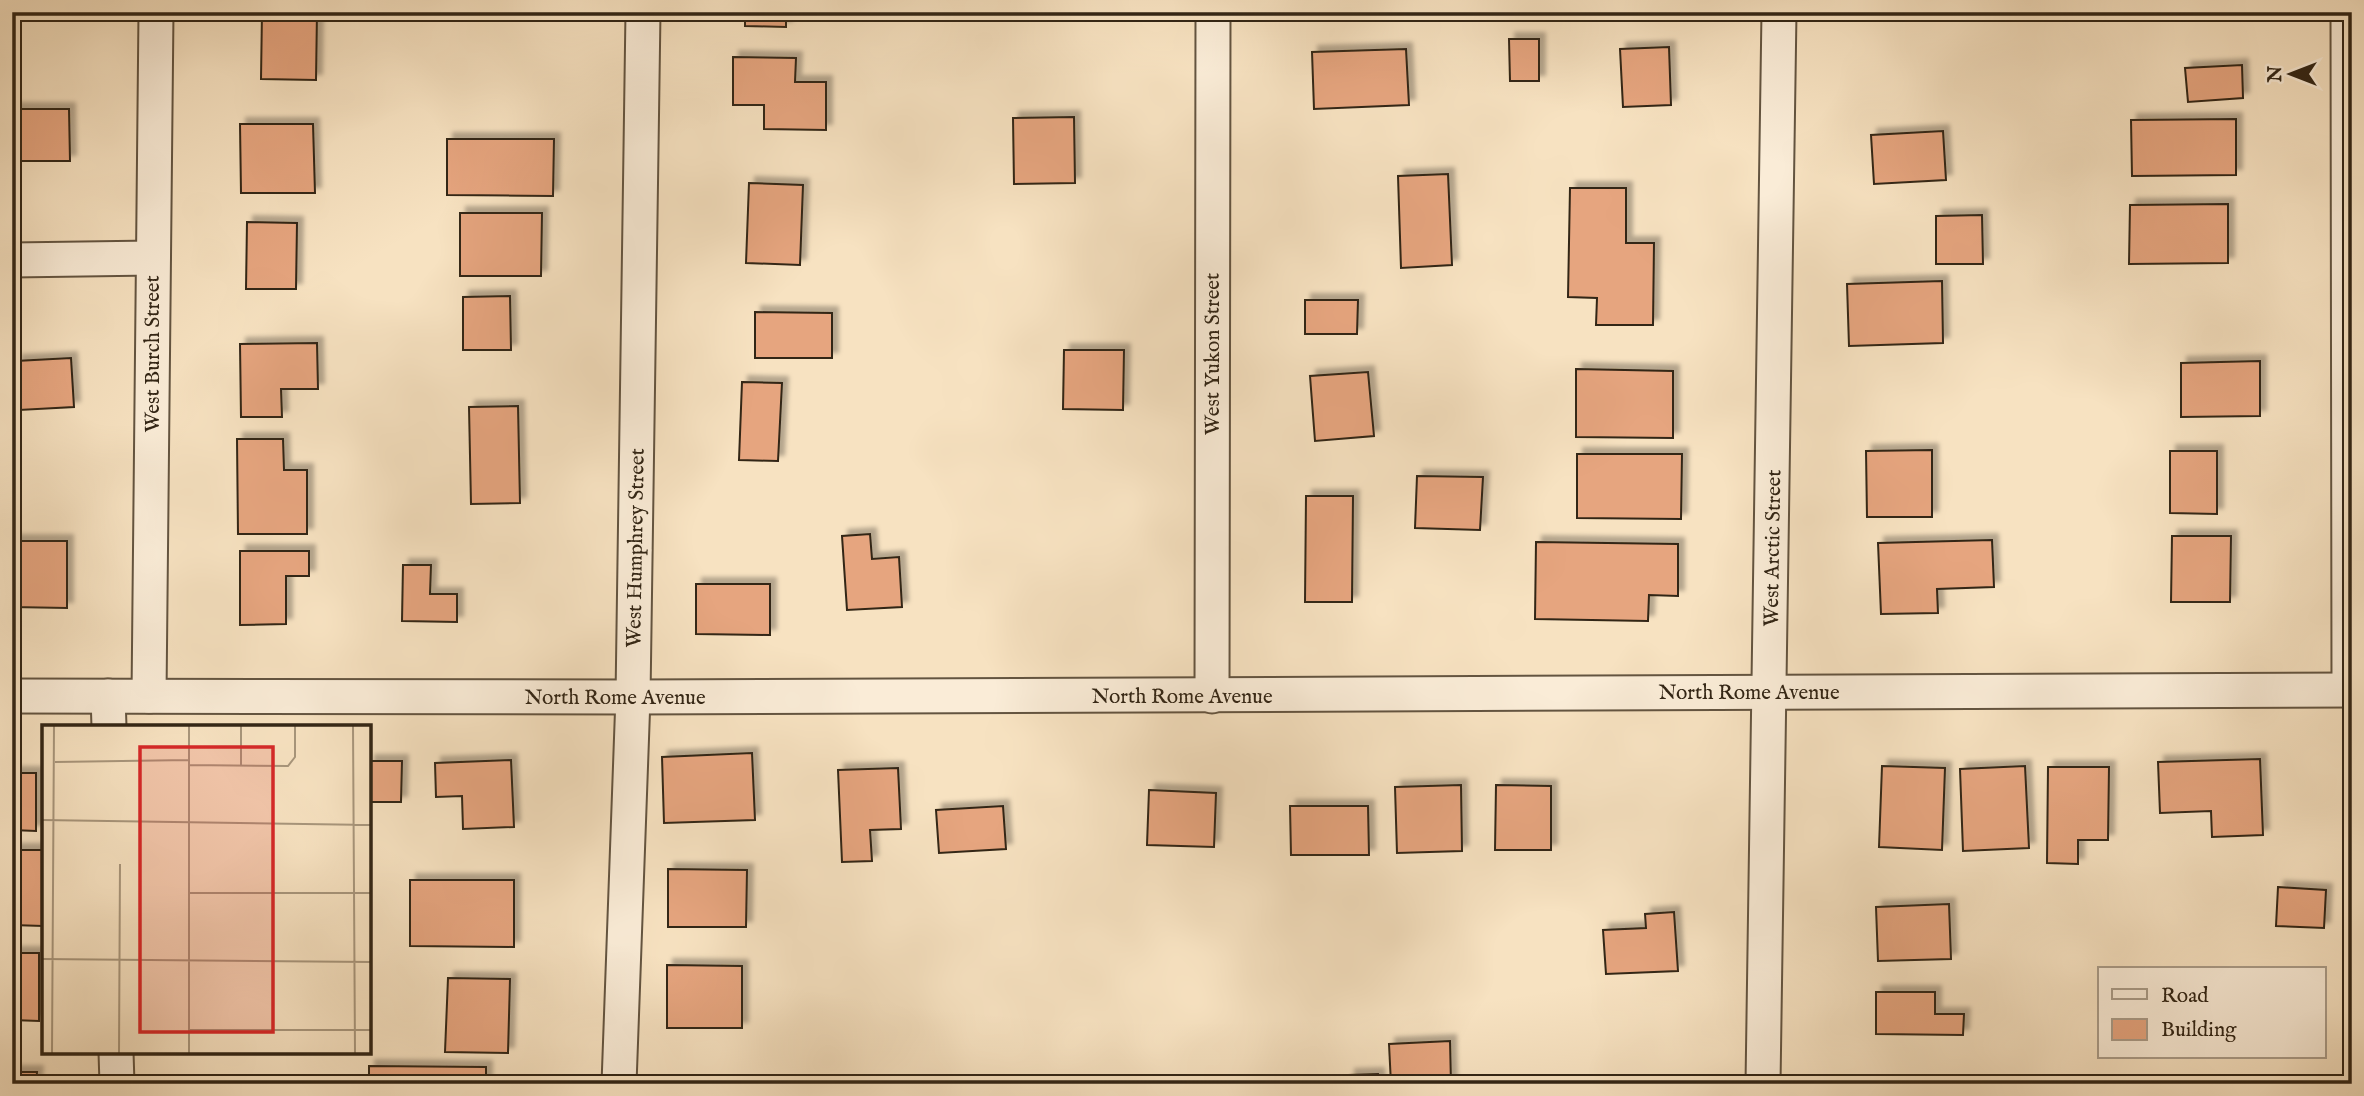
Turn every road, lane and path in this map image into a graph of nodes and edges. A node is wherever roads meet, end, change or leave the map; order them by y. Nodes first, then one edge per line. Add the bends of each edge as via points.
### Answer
1 (156, 12) edge
2 (643, 12) edge
3 (1213, 12) edge
4 (1779, 12) edge
5 (2348, 12) edge
6 (153, 258) junction
7 (12, 260) edge
8 (2350, 690) edge
9 (1770, 692) junction
10 (12, 696) edge
11 (149, 696) junction
12 (1212, 696) junction
13 (633, 697) junction
14 (109, 711) edge
15 (116, 1054) edge
16 (117, 1084) edge
17 (619, 1084) edge
18 (1763, 1084) edge

1 - 6 street, West Burch Street
2 - 13 street, West Humphrey Street
3 - 12 street, West Yukon Street
4 - 9 street, West Arctic Street
5 - 8 street
6 - 7 street
6 - 11 street, West Burch Street
8 - 9 street, North Rome Avenue
9 - 12 street, North Rome Avenue
9 - 18 street, West Arctic Street
10 - 14 street, North Rome Avenue
11 - 13 street, North Rome Avenue
11 - 14 street, North Rome Avenue
12 - 13 street, North Rome Avenue
13 - 17 street, West Humphrey Street
15 - 16 street

